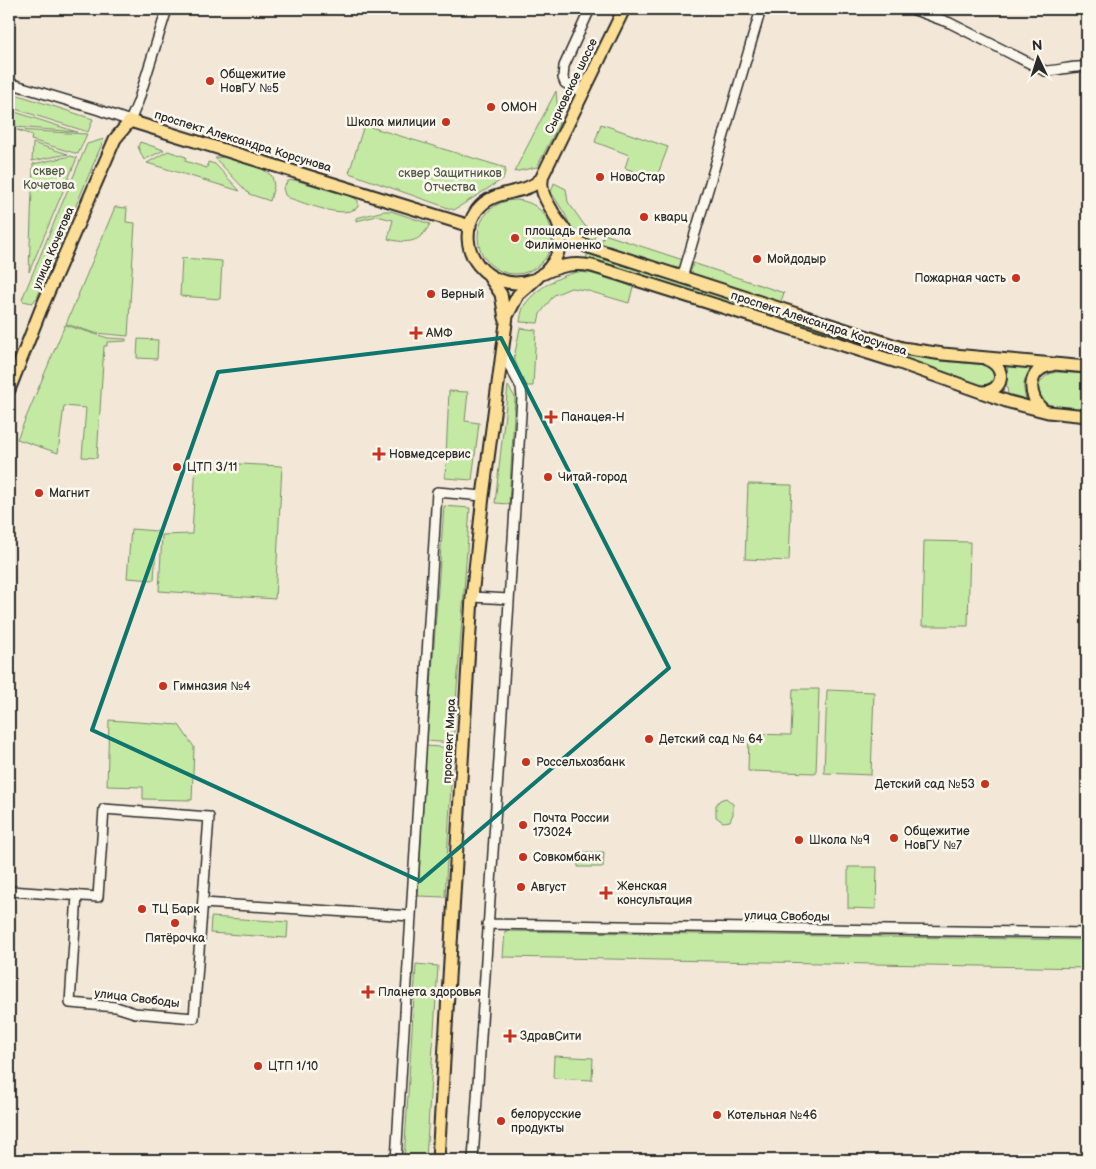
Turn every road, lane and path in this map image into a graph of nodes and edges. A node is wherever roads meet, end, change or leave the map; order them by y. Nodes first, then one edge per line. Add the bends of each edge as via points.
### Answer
1 (167, 9) edge
2 (590, 9) edge
3 (624, 9) edge
4 (762, 9) edge
5 (912, 9) edge
6 (1087, 67) edge
7 (9, 83) edge
8 (583, 93) junction
9 (130, 121) junction
10 (544, 175) junction
11 (504, 193) junction
12 (554, 214) junction
13 (470, 226) junction
14 (483, 271) junction
15 (540, 276) junction
16 (682, 278) junction
17 (505, 325) junction
18 (501, 351) junction
19 (980, 357) junction
20 (1057, 364) junction
21 (1087, 367) edge
22 (9, 390) edge
23 (981, 392) junction
24 (1048, 412) junction
25 (1087, 416) edge
26 (483, 496) junction
27 (472, 597) junction
28 (509, 599) junction
29 (9, 891) edge
30 (77, 895) junction
31 (203, 903) junction
32 (411, 916) junction
33 (487, 924) junction
34 (1087, 933) edge
35 (396, 1160) edge
36 (438, 1160) edge
37 (473, 1160) edge

1 - 9 street
2 - 8 street via 563,72 565,83
3 - 8 main road, Сырковское шоссе
4 - 16 street
5 - 6 street via 950,23 1045,71
7 - 9 street, проспект Александра Корсунова
8 - 10 main road, Сырковское шоссе
9 - 13 main road, проспект Александра Корсунова
9 - 22 main road, улица Кочетова via 108,154
10 - 11 main road via 534,185
10 - 12 main road via 542,188
11 - 12 main road via 530,194
11 - 13 main road via 482,205
12 - 15 main road via 561,235 558,253
12 - 16 main road, проспект Александра Корсунова via 576,242
13 - 14 main road via 470,250
14 - 15 main road via 497,280 514,283
14 - 17 main road, проспект Мира via 501,294
15 - 17 main road, проспект Мира via 518,295
15 - 23 main road, проспект Александра Корсунова via 563,265 592,266 897,362
16 - 19 main road, проспект Александра Корсунова via 902,348
17 - 18 main road, проспект Мира
18 - 26 main road, проспект Мира
18 - 28 street via 521,387 522,398
19 - 20 main road, проспект Александра Корсунова
19 - 23 main road via 994,362 1001,373 993,390
20 - 21 main road, проспект Александра Корсунова
20 - 24 main road via 1040,370 1031,387 1037,404
23 - 24 main road, проспект Александра Корсунова
24 - 25 main road, проспект Александра Корсунова
26 - 27 main road, проспект Мира
26 - 32 street via 437,492
27 - 28 street
27 - 36 main road, проспект Мира
28 - 33 street
29 - 30 street, улица Свободы
30 - 31 street, улица Свободы via 98,897 104,810 209,817
30 - 31 street, улица Свободы via 70,1003 194,1018
31 - 32 street
32 - 35 street
33 - 34 street, улица Свободы
33 - 37 street

